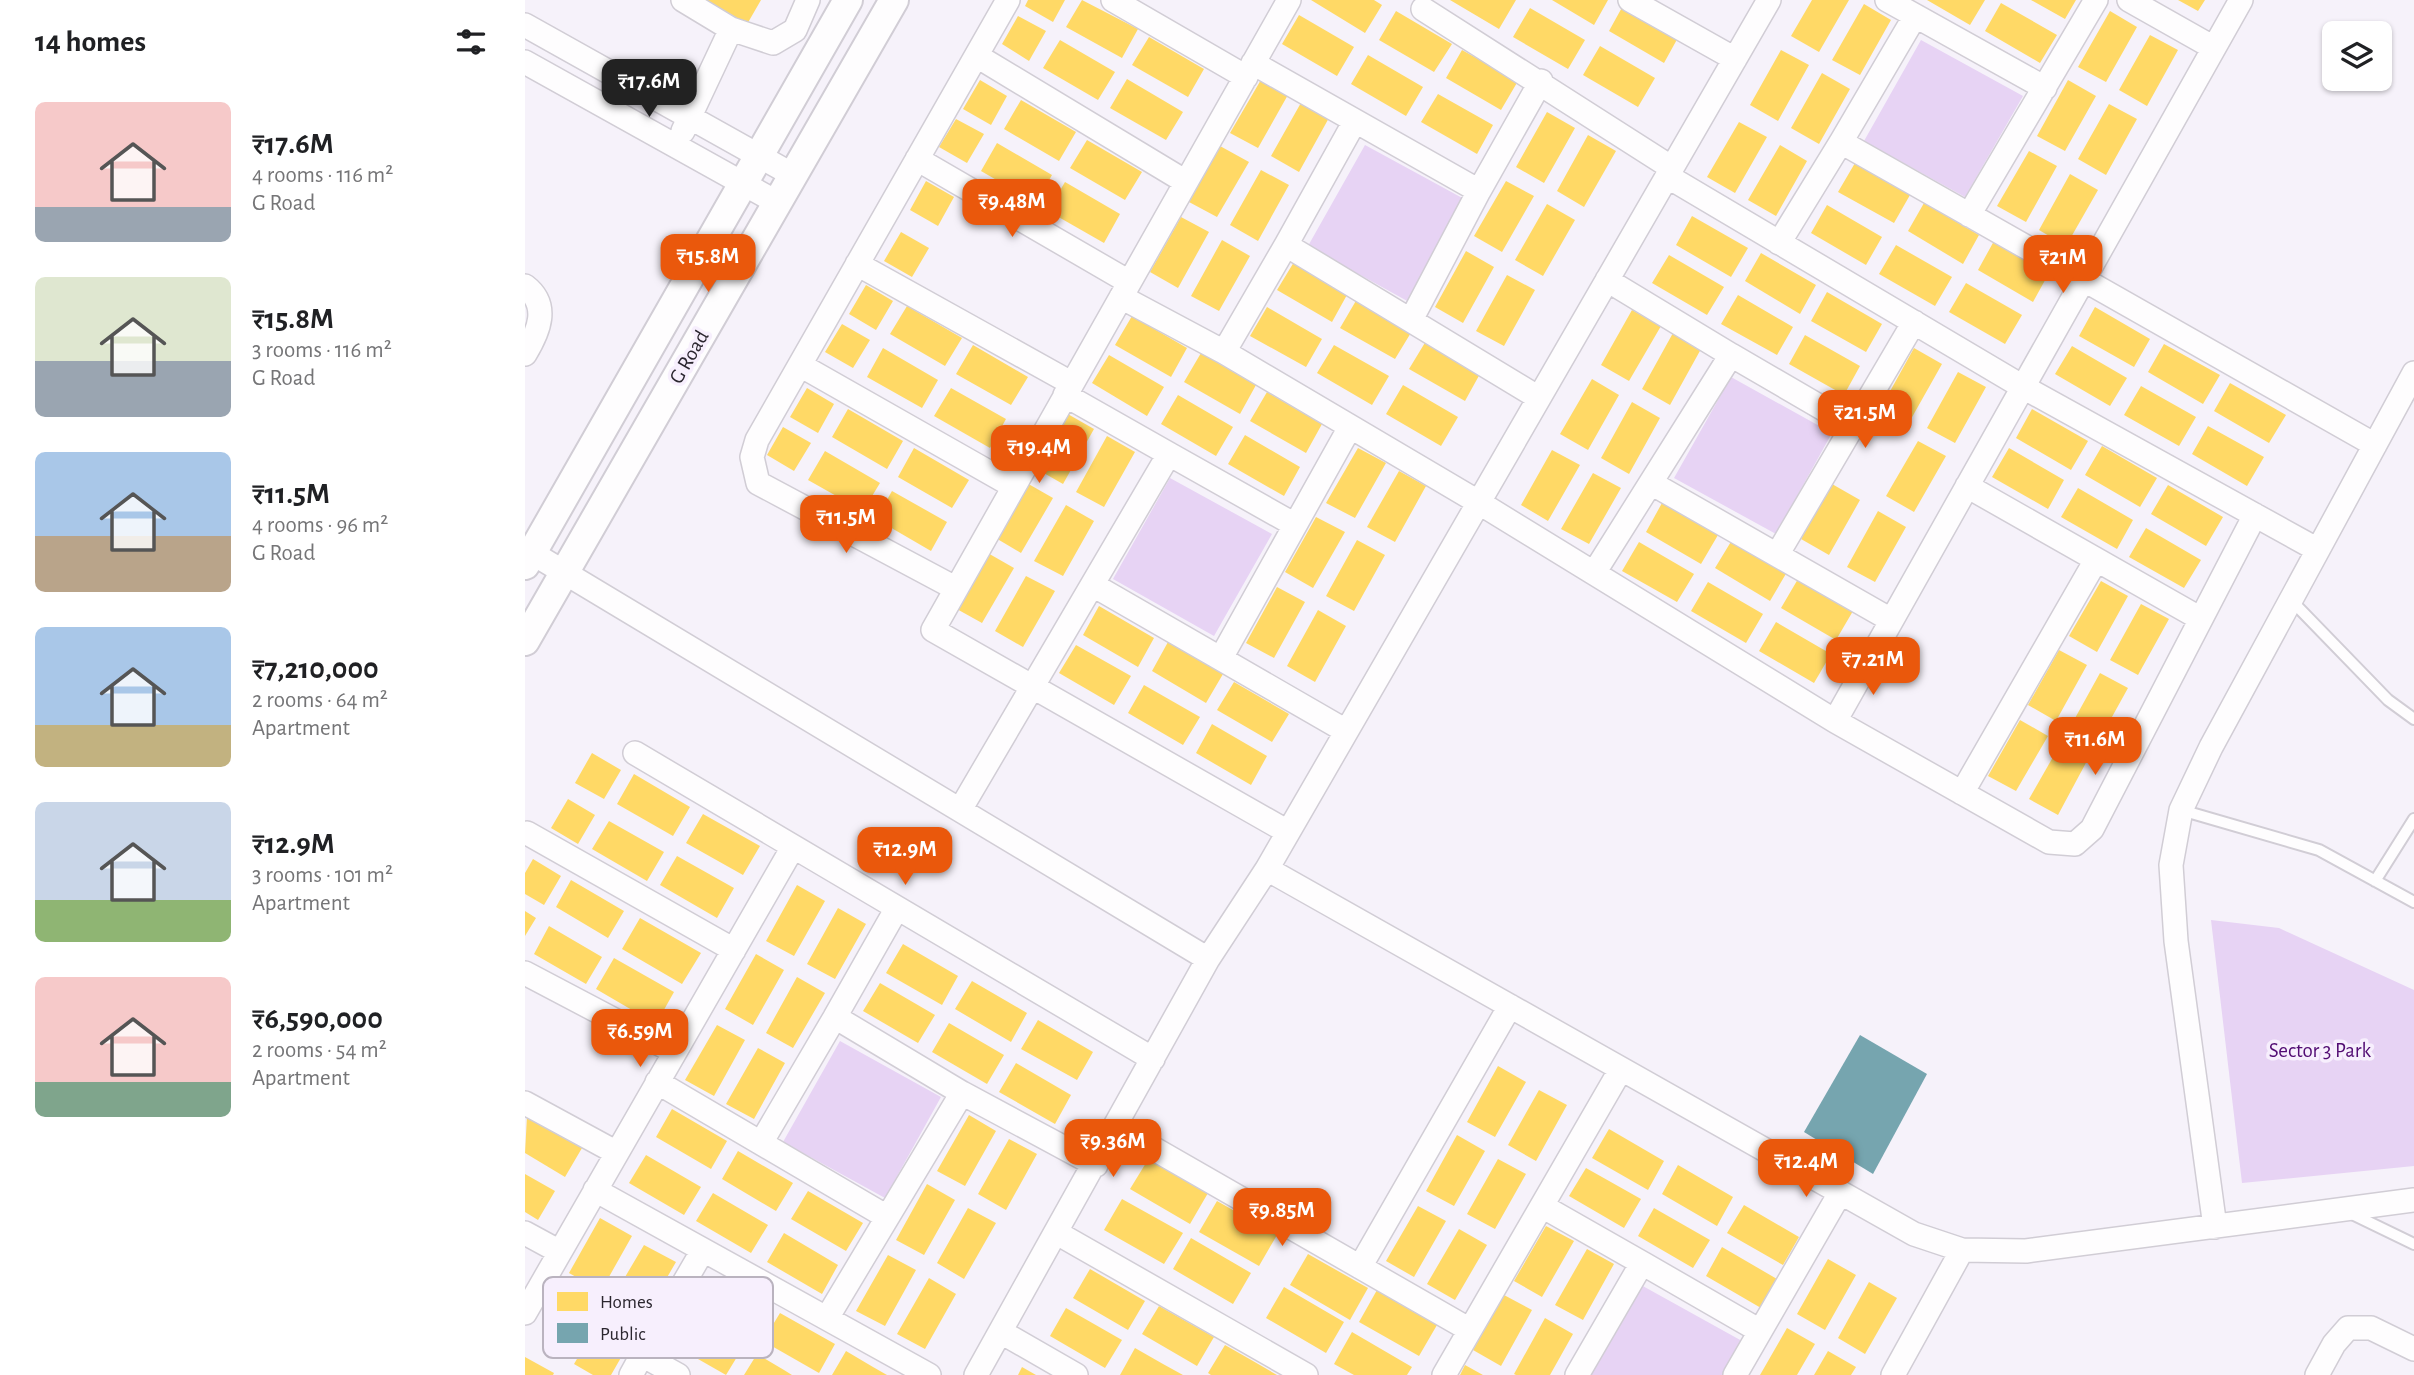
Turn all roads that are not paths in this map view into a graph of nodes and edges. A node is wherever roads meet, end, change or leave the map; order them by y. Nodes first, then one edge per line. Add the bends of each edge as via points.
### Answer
1 (683, 0) edge
2 (808, 0) edge
3 (848, 0) edge
4 (894, 0) edge
5 (1008, 0) edge
6 (1113, 0) edge
7 (1289, 0) edge
8 (1630, 0) edge
9 (1769, 0) edge
10 (1887, 0) edge
11 (2096, 0) edge
12 (2129, 0) edge
13 (2241, 0) edge
14 (1420, 3) edge
15 (1915, 16) junction
16 (525, 25) edge
17 (731, 29) junction
18 (2214, 48) junction
19 (977, 56) junction
20 (1735, 59) junction
21 (525, 62) edge
22 (1250, 70) junction
23 (1541, 81) junction
24 (2045, 88) junction
25 (691, 117) junction
26 (1355, 121) junction
27 (1841, 142) junction
28 (675, 146) junction
29 (759, 156) junction
30 (917, 159) junction
31 (1669, 172) junction
32 (793, 175) junction
33 (1186, 182) junction
34 (743, 183) junction
35 (1479, 191) junction
36 (778, 203) junction
37 (1969, 215) junction
38 (1779, 243) junction
39 (1286, 245) junction
40 (857, 264) junction
41 (1607, 280) junction
42 (2082, 281) junction
43 (525, 286) edge
44 (1125, 289) junction
45 (1411, 320) junction
46 (1914, 322) junction
47 (1224, 352) junction
48 (525, 354) edge
49 (1731, 355) junction
50 (800, 365) junction
51 (2414, 373) edge
52 (2022, 387) junction
53 (1068, 389) junction
54 (1539, 398) junction
55 (1853, 426) junction
56 (1350, 427) junction
57 (2375, 445) junction
58 (1169, 454) junction
59 (1651, 482) junction
60 (1013, 486) junction
61 (1967, 486) junction
62 (1478, 502) junction
63 (2255, 515) junction
64 (1295, 525) junction
65 (2318, 550) junction
66 (1777, 555) junction
67 (528, 559) edge
68 (2096, 560) junction
69 (564, 573) junction
70 (1594, 573) junction
71 (1093, 584) junction
72 (955, 588) junction
73 (2291, 600) junction
74 (1891, 620) junction
75 (2201, 620) junction
76 (525, 641) edge
77 (1221, 658) junction
78 (1033, 687) junction
79 (2414, 719) edge
80 (1835, 720) junction
81 (1346, 731) junction
82 (635, 753) dead end
83 (1962, 793) junction
84 (960, 810) junction
85 (2181, 810) junction
86 (2414, 819) edge
87 (1288, 832) junction
88 (527, 833) edge
89 (793, 847) junction
90 (1267, 869) junction
91 (2375, 881) junction
92 (2414, 902) edge
93 (897, 908) junction
94 (734, 950) junction
95 (1208, 959) junction
96 (525, 973) edge
97 (1510, 1006) junction
98 (835, 1017) junction
99 (675, 1052) junction
100 (1153, 1059) junction
101 (1621, 1069) junction
102 (657, 1082) junction
103 (962, 1093) junction
104 (525, 1103) edge
105 (1116, 1128) junction
106 (761, 1143) junction
107 (617, 1153) junction
108 (1096, 1165) junction
109 (596, 1190) junction
110 (1840, 1193) junction
111 (2414, 1200) edge
112 (1542, 1206) junction
113 (2343, 1210) junction
114 (887, 1217) junction
115 (2215, 1227) junction
116 (525, 1233) edge
117 (1057, 1233) junction
118 (2414, 1244) edge
119 (703, 1250) junction
120 (1962, 1250) junction
121 (559, 1252) junction
122 (1642, 1264) junction
123 (1360, 1267) junction
124 (545, 1277) edge
125 (687, 1277) edge
126 (752, 1277) edge
127 (543, 1280) edge
128 (773, 1288) edge
129 (525, 1312) edge
130 (827, 1318) junction
131 (1470, 1330) junction
132 (1760, 1331) junction
133 (1001, 1332) junction
134 (2414, 1349) edge
135 (636, 1365) edge
136 (678, 1375) edge
137 (929, 1375) edge
138 (976, 1375) edge
139 (1076, 1375) edge
140 (1306, 1375) edge
141 (1444, 1375) edge
142 (1577, 1375) edge
143 (1735, 1375) edge
144 (1893, 1375) edge
145 (2317, 1375) edge

1 - 17 street
2 - 17 street via 795,30 773,43
3 - 29 street, G Road
4 - 32 street, G Road
5 - 19 street
6 - 22 street
7 - 22 street
8 - 20 street
9 - 20 street
10 - 15 street
11 - 24 street
12 - 18 street
13 - 18 street
14 - 23 street
15 - 24 street
15 - 27 street
16 - 25 street
17 - 25 street
18 - 42 street
19 - 30 street
19 - 33 street
20 - 31 street
21 - 28 street
22 - 26 street
22 - 33 street
23 - 31 street
23 - 35 street
24 - 37 street
25 - 28 street
25 - 29 street
26 - 35 street
26 - 39 street
27 - 37 street
27 - 38 street
28 - 34 street
29 - 32 street
29 - 34 street, G Road
30 - 40 street
30 - 44 street
31 - 38 street
31 - 41 street
32 - 36 street, G Road
33 - 44 street
34 - 36 street
34 - 67 street, G Road
35 - 45 street
36 - 69 street, G Road
37 - 42 street
38 - 46 street
39 - 45 street
39 - 47 street
40 - 50 street
40 - 53 street
41 - 49 street
41 - 54 street
42 - 52 street
42 - 57 street
43 - 48 street via 541,307 539,324
44 - 47 street
44 - 53 street
45 - 54 street
46 - 52 street
46 - 55 street
47 - 56 street
49 - 55 street
49 - 59 street
50 - 60 street
50 - 72 street via 757,440 752,457 758,482
51 - 57 street
52 - 61 street
52 - 63 street
53 - 58 street
53 - 60 street
54 - 62 street
55 - 66 street
56 - 62 street
56 - 64 street
57 - 65 street
58 - 64 street
58 - 71 street
59 - 66 street
59 - 70 street
60 - 72 street
61 - 68 street
61 - 74 street
62 - 70 street
62 - 81 street
63 - 65 street
63 - 75 street
64 - 77 street
65 - 73 street
66 - 74 street
67 - 69 street
68 - 75 street
68 - 83 street
69 - 76 street, G Road
69 - 84 street
70 - 80 street
71 - 77 street
71 - 78 street
72 - 78 street via 933,630
73 - 79 lane via 2388,700
73 - 85 street
74 - 80 street
75 - 83 street via 2092,829 2075,844 2049,842
77 - 81 street
78 - 84 street
78 - 87 street
80 - 83 street
81 - 87 street
82 - 89 street
84 - 95 street
85 - 91 lane via 2319,850
85 - 115 street via 2171,865 2176,941
86 - 91 lane
87 - 90 street
88 - 94 street
89 - 93 street
89 - 94 street
90 - 95 street
90 - 97 street
91 - 92 lane
93 - 98 street
93 - 100 street
94 - 99 street
95 - 100 street
96 - 99 street
97 - 101 street
97 - 123 street
98 - 103 street
98 - 106 street
99 - 102 street
100 - 105 street
101 - 110 street
101 - 112 street
102 - 106 street
102 - 107 street
103 - 108 street
103 - 114 street
104 - 107 street
105 - 108 street
105 - 123 street
106 - 114 street
107 - 109 street
108 - 117 street
109 - 119 street
109 - 121 street
110 - 120 street via 1914,1234
110 - 132 street
111 - 113 street
112 - 122 street
112 - 131 street
113 - 115 street
113 - 118 lane
114 - 130 street
115 - 120 street via 2026,1251
116 - 121 street
117 - 133 street
117 - 140 street
119 - 125 street
119 - 126 street
120 - 144 street
121 - 124 street
122 - 132 street
122 - 142 street
123 - 131 street
127 - 129 street
128 - 130 street
130 - 137 street
131 - 141 street
132 - 143 street
133 - 138 street
133 - 139 street
134 - 145 street via 2371,1328 2348,1328
135 - 136 street

